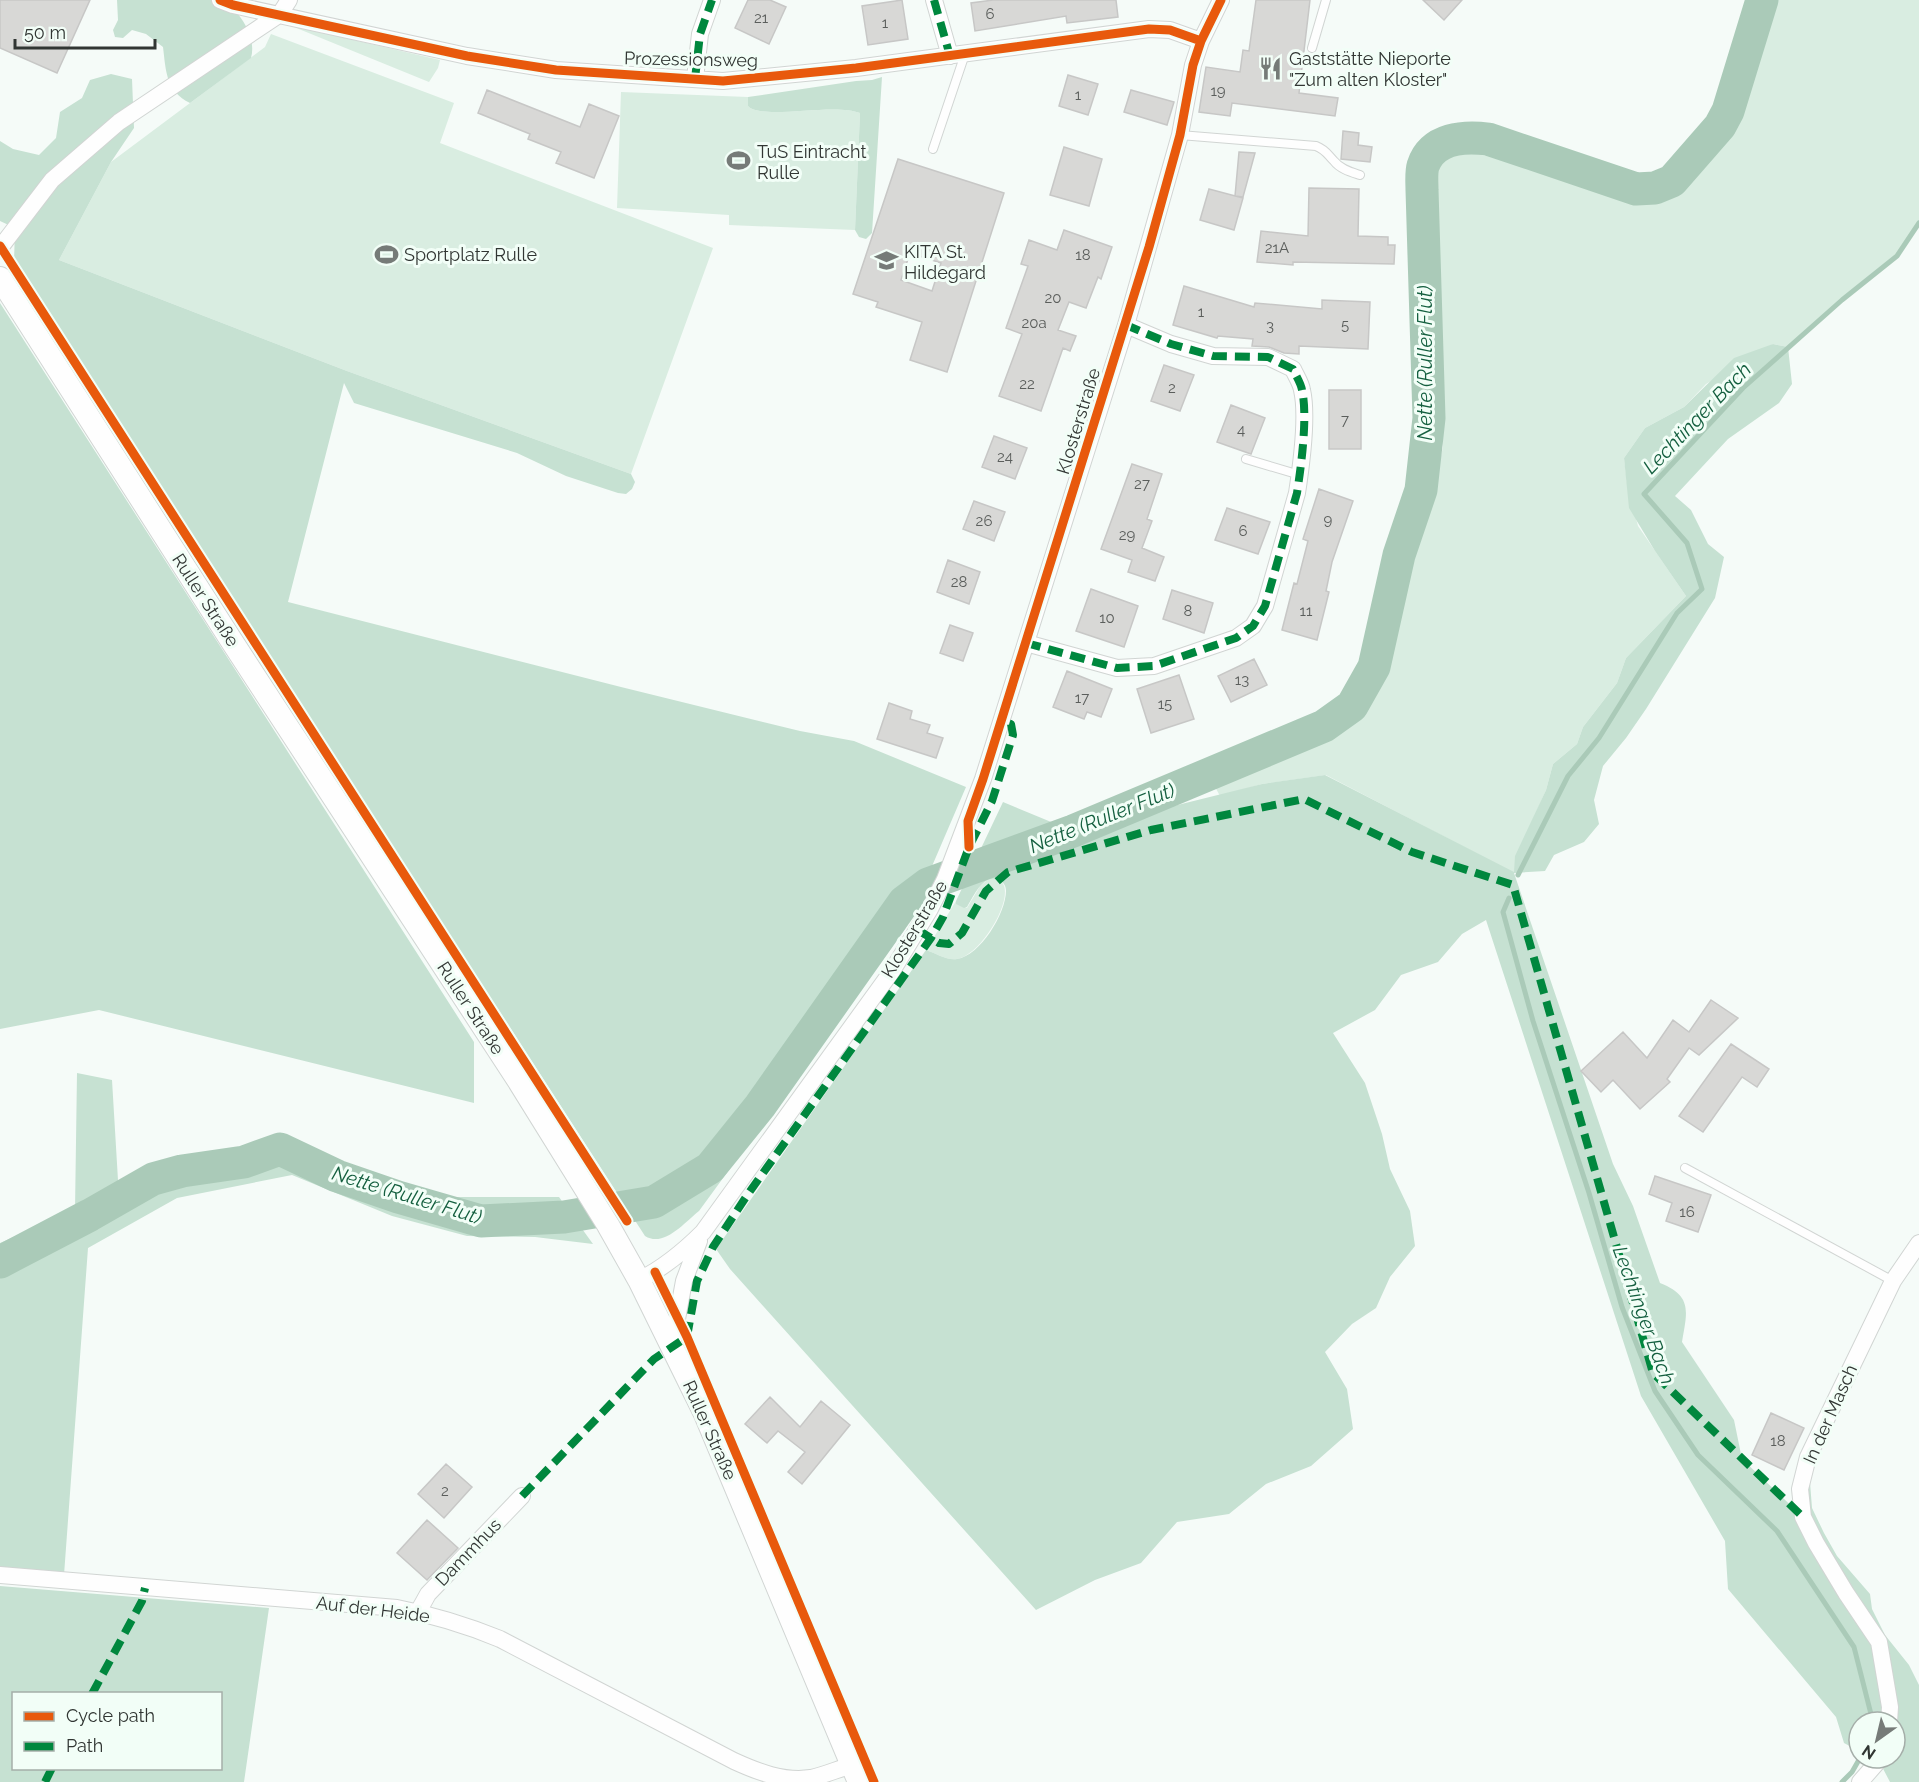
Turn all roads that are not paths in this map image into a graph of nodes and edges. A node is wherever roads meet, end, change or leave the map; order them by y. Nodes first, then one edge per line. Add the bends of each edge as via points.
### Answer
1 (220, 0) edge
2 (712, 0) edge
3 (934, 0) edge
4 (1221, 0) edge
5 (1326, 0) edge
6 (285, 7) edge
7 (1201, 41) junction
8 (1312, 48) dead end
9 (957, 55) junction
10 (694, 79) junction
11 (1180, 135) junction
12 (933, 149) dead end
13 (1360, 175) dead end
14 (0, 248) edge
15 (0, 278) edge
16 (1126, 325) junction
17 (1246, 459) dead end
18 (1300, 476) junction
19 (1026, 644) junction
20 (1685, 1168) dead end
21 (703, 1232) junction
22 (1919, 1243) edge
23 (639, 1280) junction
24 (1893, 1281) junction
25 (672, 1346) junction
26 (522, 1496) dead end
27 (0, 1575) edge
28 (418, 1612) junction
29 (1890, 1710) edge
30 (1870, 1770) edge
31 (855, 1773) edge
32 (1860, 1782) edge

1 - 6 street, Prozessionsweg via 233,6
2 - 10 street via 700,34
3 - 9 street
4 - 7 street, Klosterstraße
5 - 8 lane
6 - 10 street, Prozessionsweg via 478,58 556,70
6 - 14 street via 119,122 52,180
7 - 9 street, Prozessionsweg via 1170,30 1149,29
7 - 11 street, Klosterstraße via 1192,65
9 - 10 street, Prozessionsweg via 767,78
9 - 12 lane
11 - 13 lane via 1316,146 1326,150 1344,170
11 - 16 street, Klosterstraße
15 - 23 main road, Ruller Straße via 518,1080
16 - 18 street via 1213,356 1268,357 1293,369 1302,390
16 - 19 street, Klosterstraße
17 - 18 lane
18 - 19 street via 1265,606 1253,626 1236,639 1154,666 1117,668
19 - 21 street, Klosterstraße via 983,779 930,909 891,971
20 - 24 lane
21 - 23 street, Klosterstraße via 681,1254
21 - 25 street, Klosterstraße via 684,1281
22 - 24 street, In der Masch
23 - 25 main road, Ruller Straße
24 - 29 street, In der Masch via 1808,1457 1800,1489 1803,1517 1816,1543 1879,1642
25 - 31 main road, Ruller Straße via 705,1414
26 - 28 street, Dammhus via 428,1594
27 - 28 street, Auf der Heide
28 - 31 street, Auf der Heide via 500,1639 761,1773 788,1780
30 - 32 street

